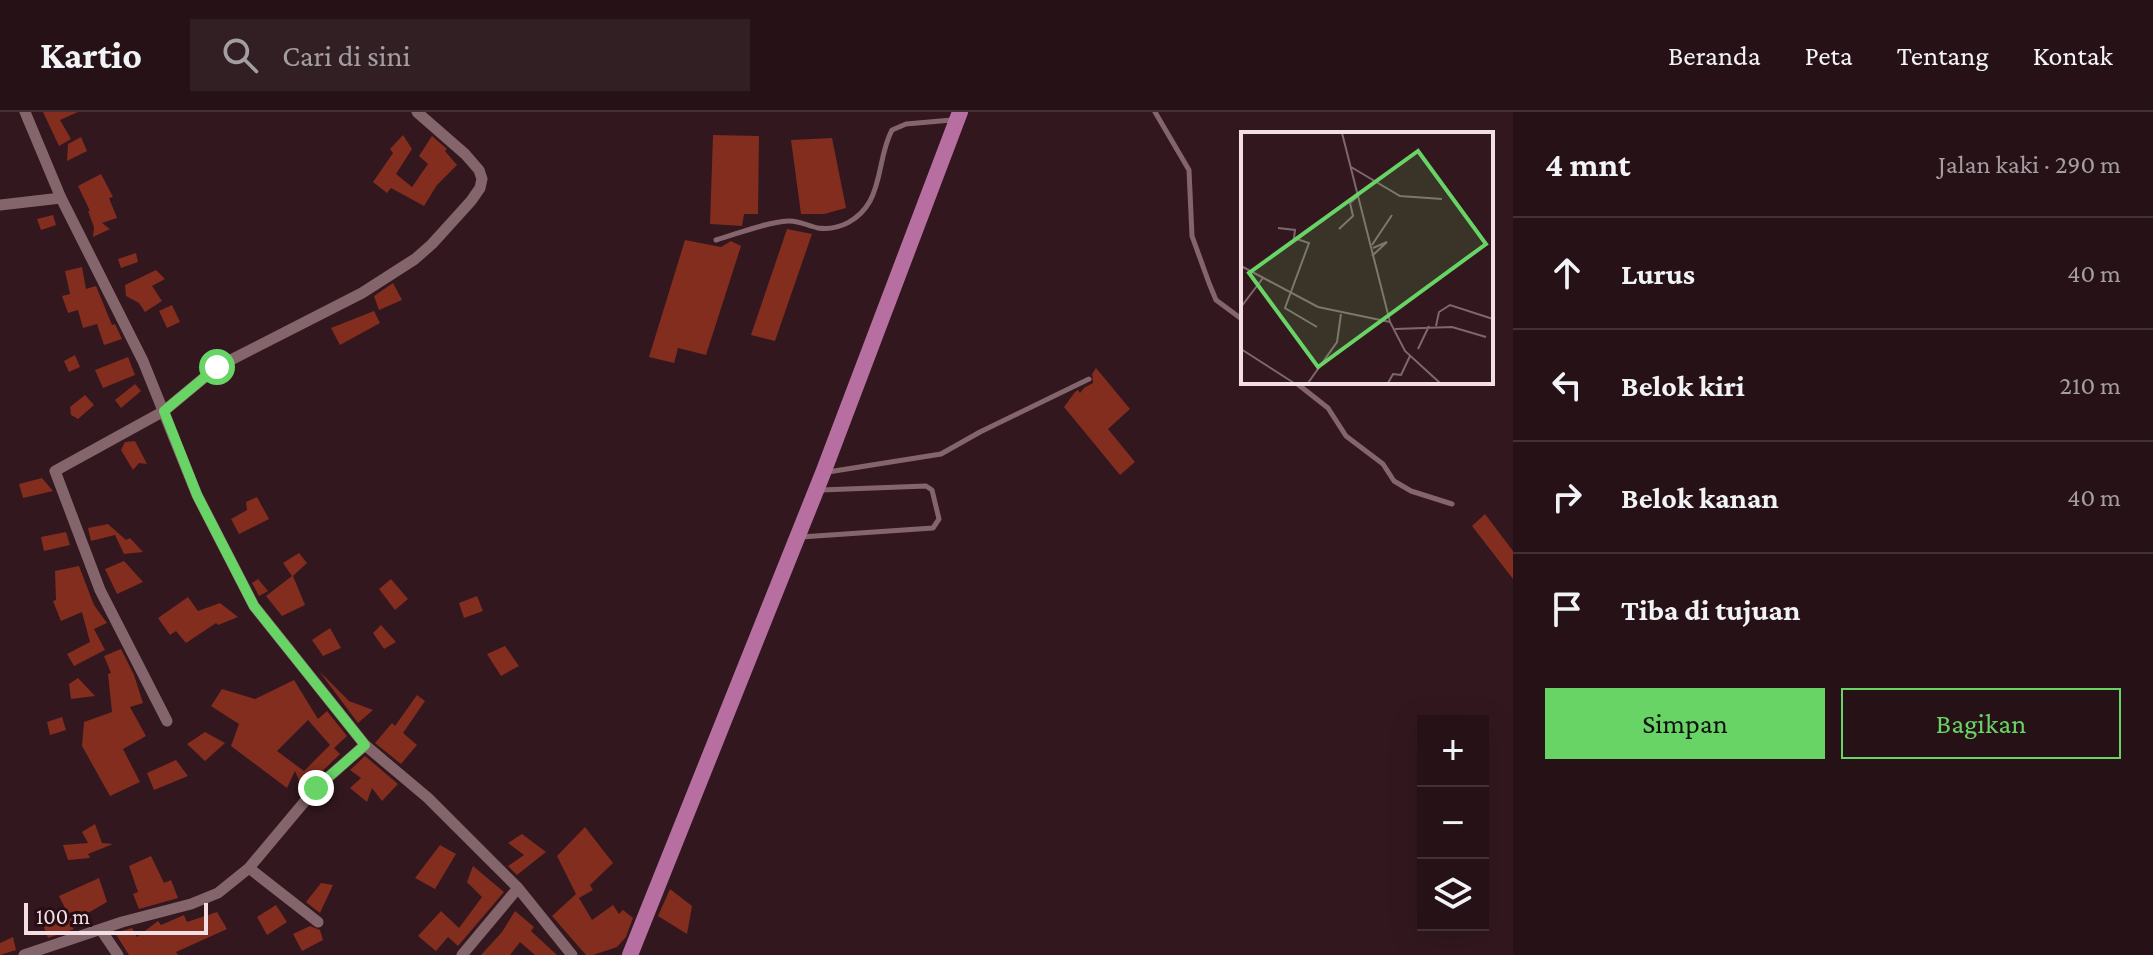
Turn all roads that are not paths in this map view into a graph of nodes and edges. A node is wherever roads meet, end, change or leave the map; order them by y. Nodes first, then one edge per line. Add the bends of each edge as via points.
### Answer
1 (25, 112) edge
2 (417, 112) edge
3 (1155, 112) edge
4 (959, 116) edge
5 (61, 198) junction
6 (0, 205) edge
7 (716, 240) dead end
8 (1241, 319) edge
9 (1089, 379) dead end
10 (1298, 384) edge
11 (164, 411) junction
12 (823, 473) junction
13 (816, 491) junction
14 (1452, 504) dead end
15 (797, 537) junction
16 (167, 721) dead end
17 (365, 745) junction
18 (249, 868) junction
19 (518, 888) junction
20 (318, 922) dead end
21 (101, 930) junction
22 (24, 955) edge
23 (118, 955) edge
24 (462, 955) edge
25 (572, 955) edge
26 (630, 955) edge

1 - 5 street
2 - 11 street via 480,174 480,188 454,221 395,273 217,367
3 - 8 lane via 1189,170 1192,236 1216,300
4 - 7 lane via 892,130 871,199 851,221 834,228 786,221
4 - 12 main road
5 - 6 street
5 - 11 street
9 - 12 lane via 941,454
10 - 14 lane via 1328,408 1346,436 1383,464 1396,483
11 - 16 street via 55,471 100,590
11 - 17 street via 197,495 254,606
12 - 13 main road
13 - 15 main road
13 - 15 lane via 926,486 932,490 939,519 933,528
15 - 26 main road
17 - 18 street via 316,788
17 - 19 street via 428,798
18 - 20 street
18 - 21 street via 205,899
19 - 24 street
19 - 25 street
21 - 22 street
21 - 23 street

